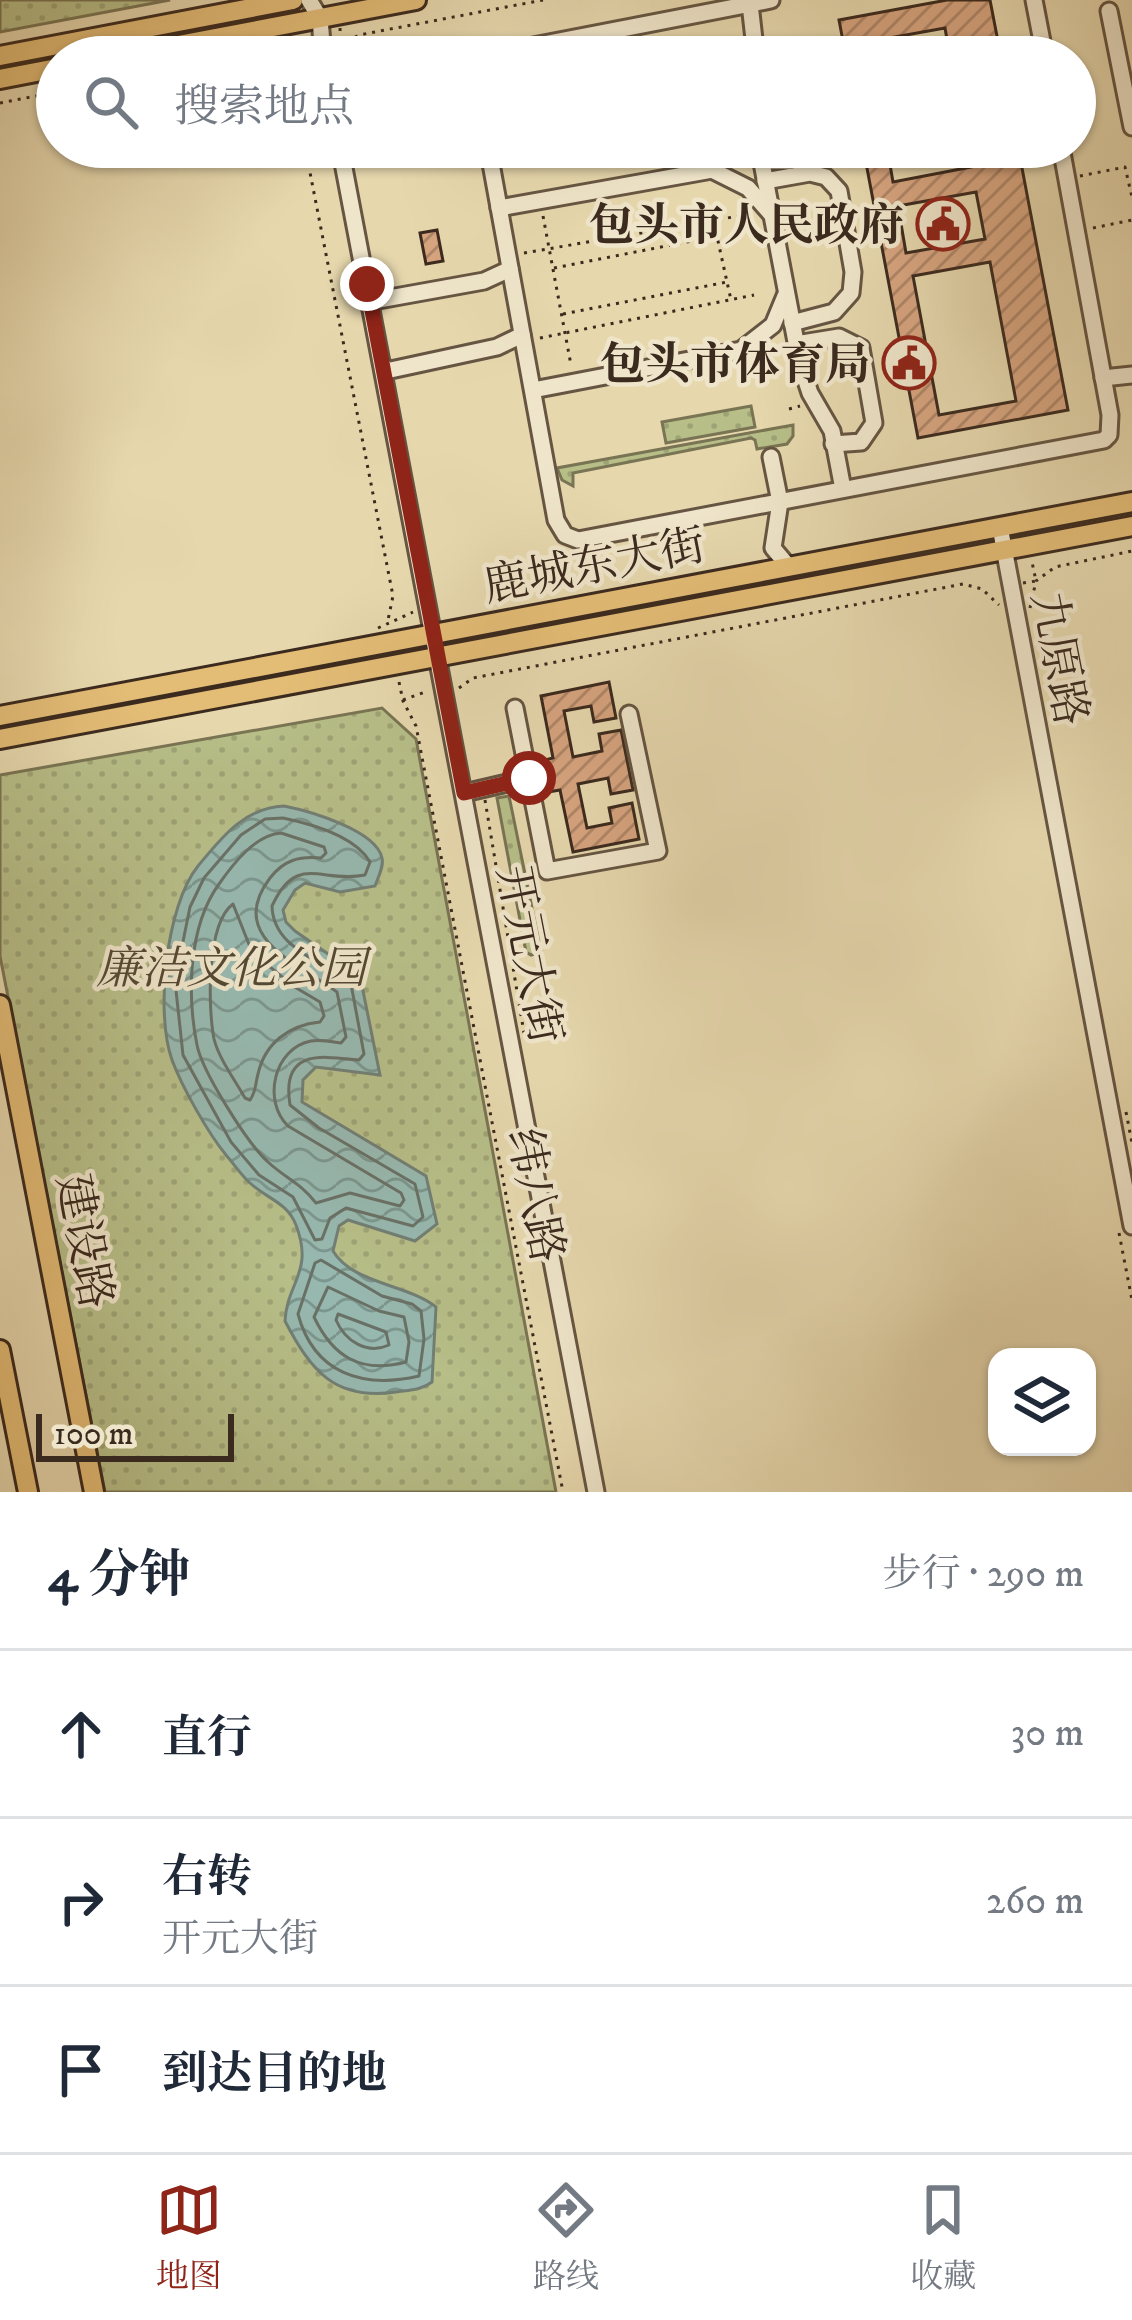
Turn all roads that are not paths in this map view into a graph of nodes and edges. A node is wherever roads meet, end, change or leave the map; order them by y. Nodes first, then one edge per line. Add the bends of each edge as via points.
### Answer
1 (293, 0) edge
2 (309, 0) edge
3 (416, 0) edge
4 (771, 0) edge
5 (1034, 0) edge
6 (750, 4) junction
7 (1109, 11) dead end
8 (320, 18) junction
9 (105, 36) edge
10 (225, 36) edge
11 (321, 36) edge
12 (585, 36) edge
13 (754, 36) edge
14 (1041, 36) edge
15 (36, 49) edge
16 (0, 56) edge
17 (36, 72) edge
18 (0, 79) edge
19 (1132, 127) edge
20 (344, 168) edge
21 (492, 168) edge
22 (762, 168) edge
23 (1064, 168) edge
24 (765, 182) junction
25 (499, 208) junction
26 (772, 215) junction
27 (513, 261) junction
28 (786, 289) junction
29 (369, 295) junction
30 (791, 323) junction
31 (527, 337) junction
32 (796, 344) junction
33 (382, 365) junction
34 (1132, 375) edge
35 (1103, 378) junction
36 (532, 390) junction
37 (833, 444) junction
38 (771, 457) dead end
39 (844, 489) junction
40 (779, 502) junction
41 (1132, 502) edge
42 (1132, 526) edge
43 (1000, 527) junction
44 (1004, 550) junction
45 (789, 567) junction
46 (434, 634) junction
47 (438, 656) junction
48 (515, 708) dead end
49 (629, 714) dead end
50 (0, 716) edge
51 (0, 739) edge
52 (529, 778) junction
53 (464, 793) junction
54 (0, 1005) edge
55 (1132, 1226) edge
56 (0, 1350) edge
57 (28, 1492) edge
58 (94, 1492) edge
59 (596, 1492) edge

1 - 9 main road
2 - 8 street
3 - 8 main road
4 - 6 street
5 - 14 street
6 - 12 street
6 - 13 street
7 - 19 street
8 - 10 main road
8 - 11 street
15 - 16 main road
17 - 18 main road
20 - 29 street, 开元大街
21 - 25 street
22 - 24 street
23 - 35 street
24 - 26 street
24 - 30 street via 826,177 839,191 854,272 851,293 834,312
25 - 26 street via 712,170 748,188
25 - 27 street
26 - 28 street
27 - 29 street via 484,281 373,302
27 - 31 street
28 - 30 street
28 - 36 street via 772,325 741,350
29 - 33 street, 开元大街
30 - 32 street
31 - 33 street via 386,371
31 - 36 street
32 - 37 street
32 - 37 street via 839,337 862,352 874,423 861,442
33 - 46 street, 开元大街
34 - 35 street
35 - 39 street via 1111,422 1104,440
36 - 40 street via 556,520 569,538
37 - 39 street
38 - 40 street
39 - 40 street
40 - 45 street via 773,548
41 - 43 main road, 鹿城东大街
42 - 44 main road, 鹿城东大街
43 - 44 street, 九原路
43 - 45 main road, 鹿城东大街
44 - 47 main road, 鹿城东大街
44 - 55 street, 九原路
45 - 46 main road, 鹿城东大街
46 - 47 street, 开元大街
46 - 50 main road, 鹿城东大街
47 - 51 main road, 鹿城东大街
47 - 53 street, 开元大街
48 - 52 street
49 - 52 street via 658,851 547,871
52 - 53 street
53 - 59 street, 开元大街
54 - 58 main road, 建设路
56 - 57 main road

